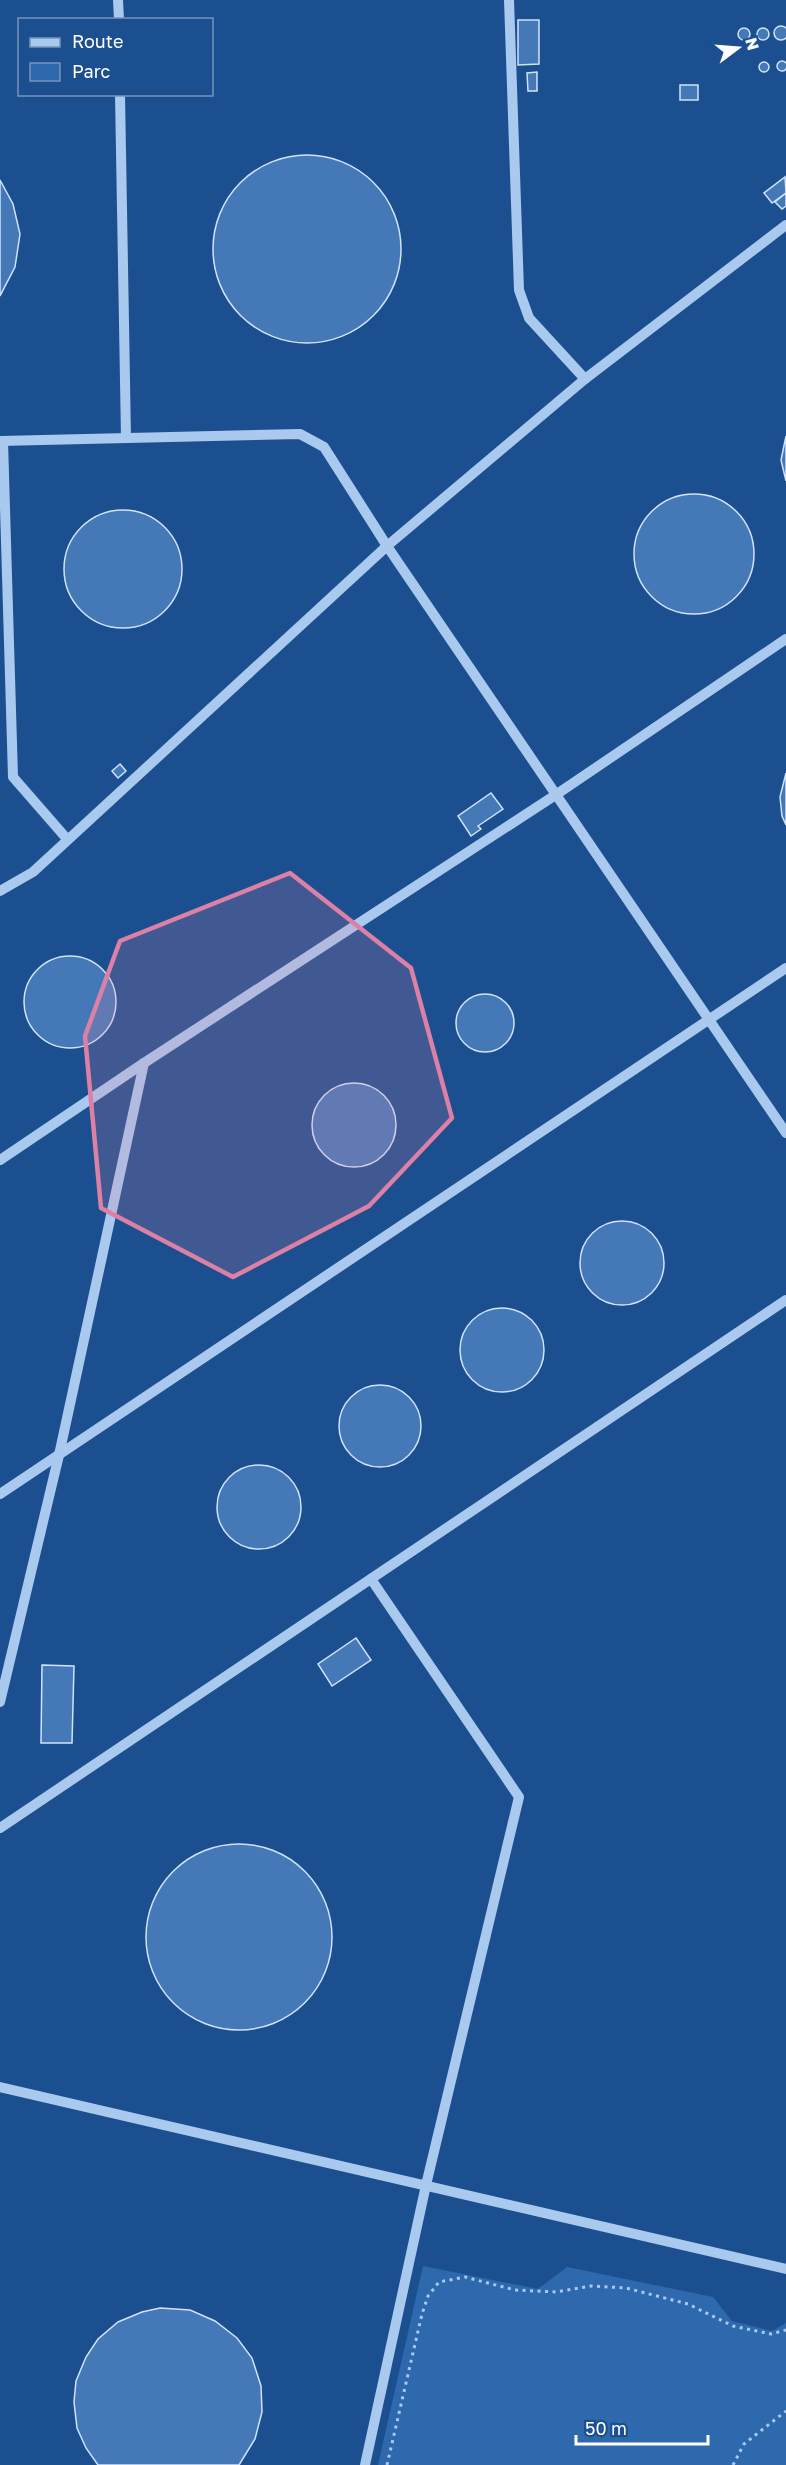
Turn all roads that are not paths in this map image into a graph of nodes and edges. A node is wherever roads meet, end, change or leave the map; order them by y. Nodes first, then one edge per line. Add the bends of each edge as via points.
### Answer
1 (118, 0) edge
2 (509, 0) edge
3 (118, 18) edge
4 (120, 96) edge
5 (786, 225) edge
6 (585, 379) junction
7 (126, 438) junction
8 (2, 441) edge
9 (387, 546) junction
10 (786, 639) edge
11 (557, 794) junction
12 (67, 839) junction
13 (0, 891) edge
14 (786, 968) edge
15 (709, 1019) junction
16 (144, 1062) junction
17 (786, 1133) edge
18 (0, 1160) edge
19 (786, 1300) edge
20 (59, 1455) junction
21 (0, 1494) edge
22 (371, 1579) junction
23 (0, 1702) edge
24 (0, 1828) edge
25 (0, 2087) edge
26 (426, 2185) junction
27 (786, 2270) edge
28 (365, 2465) edge

1 - 3 lane
2 - 6 lane via 519,290 529,318
4 - 7 lane
5 - 6 lane
6 - 9 lane
7 - 8 lane
7 - 9 lane via 300,434 324,447
8 - 12 lane via 13,777
9 - 11 lane
9 - 12 lane
10 - 11 lane
11 - 15 lane
11 - 16 lane
12 - 13 lane via 33,872
14 - 15 lane
15 - 17 lane
15 - 20 lane
16 - 18 lane
16 - 20 lane
19 - 22 lane
20 - 21 lane
20 - 23 lane
22 - 24 lane
22 - 26 lane via 519,1797
25 - 26 lane
26 - 27 lane
26 - 28 lane

